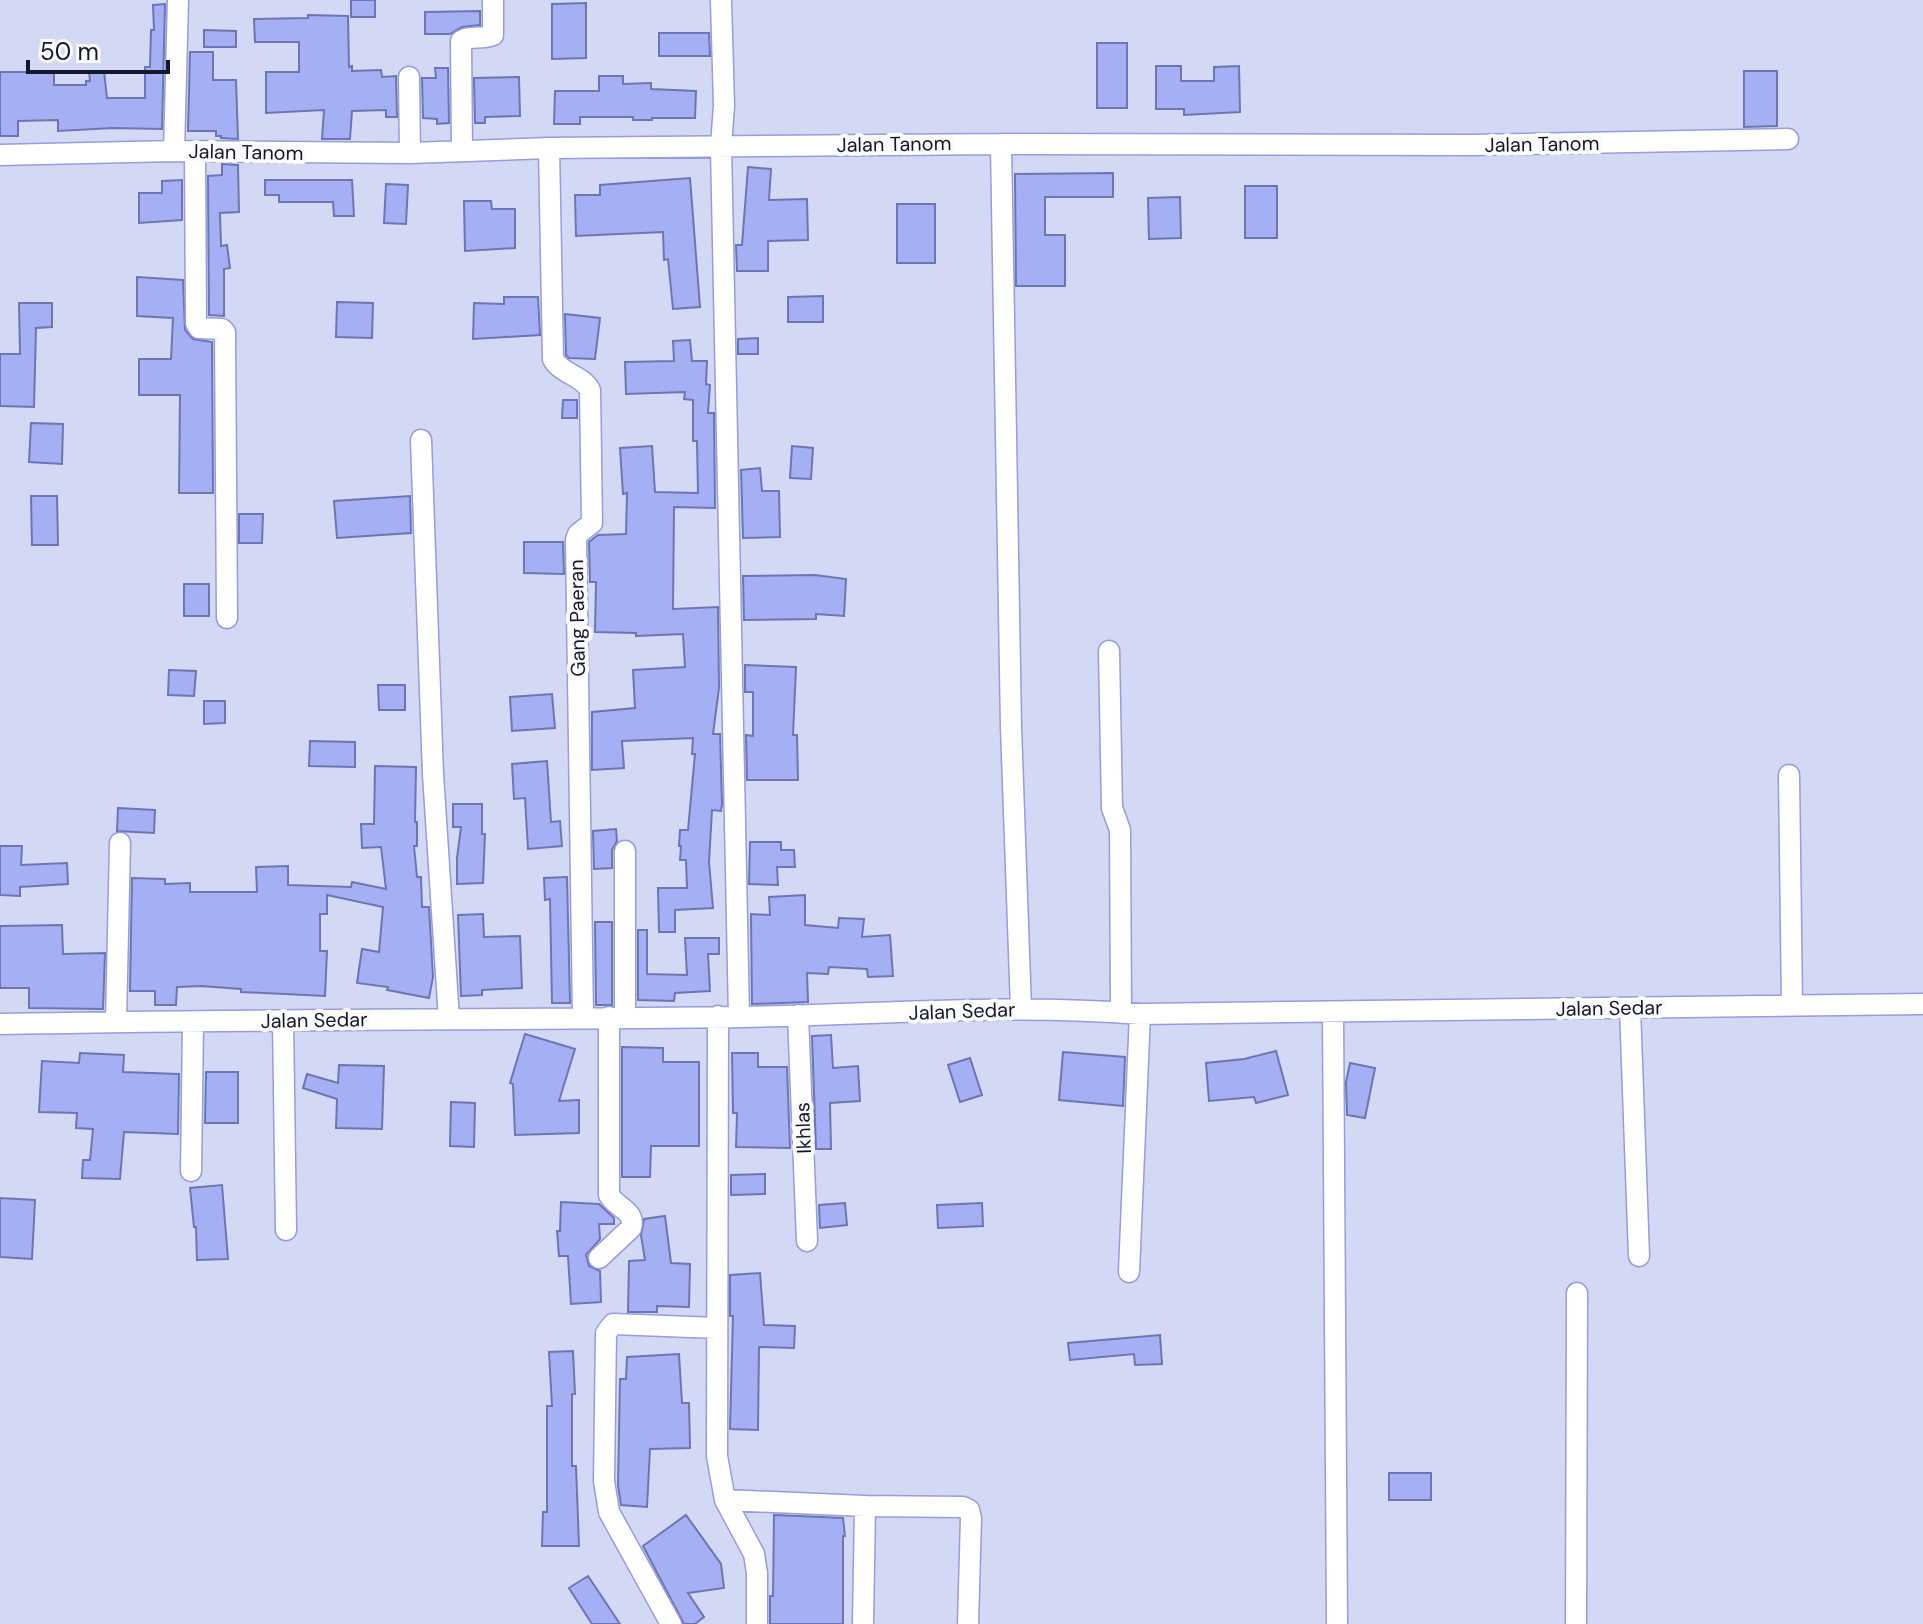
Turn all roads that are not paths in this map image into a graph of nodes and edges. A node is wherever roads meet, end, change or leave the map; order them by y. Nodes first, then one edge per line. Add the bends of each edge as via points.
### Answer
1 (178, 0) edge
2 (493, 0) edge
3 (721, 0) edge
4 (409, 77) dead end
5 (1788, 139) dead end
6 (1001, 144) junction
7 (721, 146) junction
8 (549, 148) junction
9 (185, 151) junction
10 (462, 151) junction
11 (410, 153) junction
12 (0, 155) edge
13 (421, 440) dead end
14 (227, 618) dead end
15 (1109, 651) dead end
16 (1789, 775) dead end
17 (120, 843) dead end
18 (625, 851) dead end
19 (1923, 1004) edge
20 (1792, 1006) junction
21 (1630, 1008) junction
22 (1021, 1009) junction
23 (1333, 1012) junction
24 (1130, 1013) junction
25 (798, 1015) junction
26 (718, 1016) junction
27 (583, 1017) junction
28 (617, 1017) junction
29 (739, 1017) junction
30 (449, 1019) junction
31 (116, 1021) junction
32 (283, 1021) junction
33 (193, 1022) junction
34 (0, 1024) edge
35 (191, 1171) dead end
36 (286, 1230) dead end
37 (807, 1241) dead end
38 (1639, 1256) dead end
39 (599, 1258) dead end
40 (1129, 1272) dead end
41 (1577, 1293) dead end
42 (717, 1328) junction
43 (725, 1500) junction
44 (865, 1506) junction
45 (671, 1624) edge
46 (757, 1624) edge
47 (863, 1624) edge
48 (968, 1624) edge
49 (1337, 1624) edge
50 (1576, 1624) edge

1 - 9 street
2 - 10 street via 493,35 461,41
3 - 7 street
4 - 11 street
5 - 6 street, Jalan Tanom
6 - 7 street, Jalan Tanom
6 - 22 street
7 - 8 street, Jalan Tanom
7 - 29 street
8 - 10 street, Jalan Tanom
8 - 27 street, Gang Paeran via 553,359 590,390 592,523 576,540
9 - 11 street, Jalan Tanom
9 - 12 street, Jalan Tanom
9 - 14 street via 196,323 225,332
10 - 11 street, Jalan Tanom
13 - 30 street via 433,774
15 - 24 street via 1112,808 1120,830
16 - 20 street
17 - 31 street
18 - 28 street
19 - 20 street, Jalan Sedar
20 - 21 street, Jalan Sedar
21 - 23 street, Jalan Sedar
21 - 38 street
22 - 24 street, Jalan Sedar
22 - 25 street, Jalan Sedar
23 - 24 street, Jalan Sedar
23 - 49 street
24 - 40 street
25 - 29 street, Jalan Sedar
25 - 37 street, Ikhlas
26 - 28 street, Jalan Sedar
26 - 29 street, Jalan Sedar
26 - 42 street
27 - 28 street, Jalan Sedar
27 - 30 street, Jalan Sedar
28 - 39 street via 609,1195 631,1214 633,1223
30 - 32 street, Jalan Sedar
31 - 33 street, Jalan Sedar
31 - 34 street, Jalan Sedar
32 - 33 street, Jalan Sedar
32 - 36 street
33 - 35 street
41 - 50 street
42 - 43 street via 717,1456
42 - 45 street via 613,1324 606,1333 604,1481 609,1512
43 - 44 street
43 - 46 street via 754,1554
44 - 47 street
44 - 48 street via 969,1510

